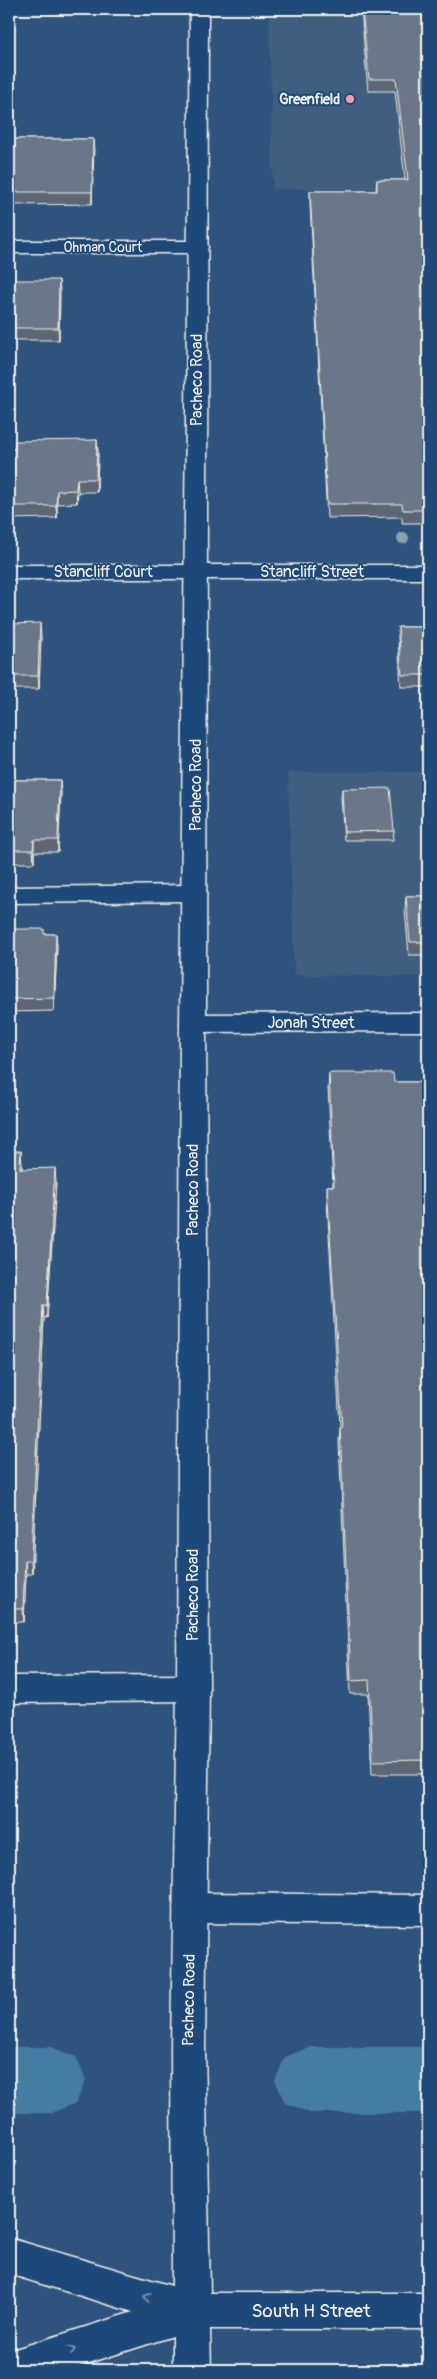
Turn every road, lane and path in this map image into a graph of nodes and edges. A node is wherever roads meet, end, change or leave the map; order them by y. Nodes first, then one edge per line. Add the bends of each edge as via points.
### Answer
1 (200, 9) edge
2 (9, 247) edge
3 (198, 247) junction
4 (9, 572) edge
5 (196, 572) junction
6 (428, 572) edge
7 (195, 893) junction
8 (9, 895) edge
9 (428, 1022) edge
10 (194, 1023) junction
11 (193, 1688) junction
12 (9, 1690) edge
13 (190, 1908) junction
14 (428, 1910) edge
15 (9, 2256) edge
16 (193, 2311) junction
17 (428, 2311) edge
18 (9, 2370) edge
19 (192, 2370) edge

1 - 3 street, Pacheco Road
2 - 3 street, Ohman Court
3 - 5 street, Pacheco Road
4 - 5 street, Stancliff Court
5 - 6 street, Stancliff Street
5 - 7 street, Pacheco Road
7 - 8 street
7 - 10 street, Pacheco Road
9 - 10 street, Jonah Street
10 - 11 street, Pacheco Road
11 - 12 street
11 - 13 street, Pacheco Road
13 - 14 street
13 - 16 street, Pacheco Road via 188,2048
16 -> 15 street, South H Street
16 - 17 street, South H Street
18 -> 16 street, South H Street
16 - 19 street, Pacheco Road

